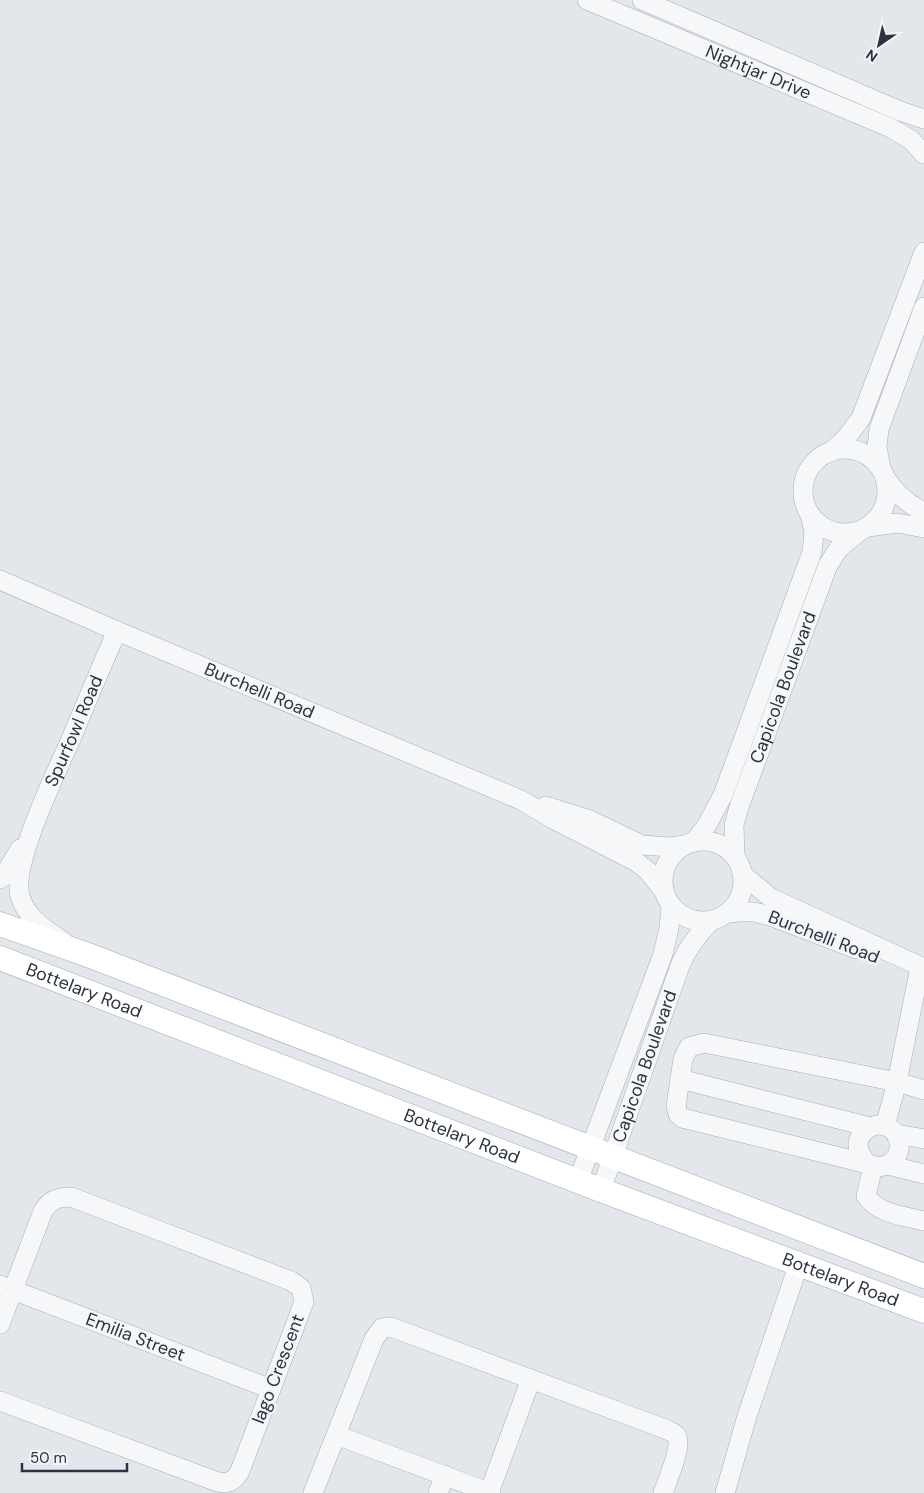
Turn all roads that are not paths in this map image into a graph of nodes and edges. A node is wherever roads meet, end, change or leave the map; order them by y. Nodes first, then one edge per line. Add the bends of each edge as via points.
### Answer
1 (587, 0) edge
2 (642, 0) edge
3 (924, 119) edge
4 (924, 154) edge
5 (924, 252) edge
6 (924, 307) edge
7 (831, 452) junction
8 (883, 473) junction
9 (924, 512) edge
10 (810, 514) junction
11 (924, 528) edge
12 (864, 529) junction
13 (0, 580) edge
14 (117, 631) junction
15 (521, 800) junction
16 (30, 833) junction
17 (690, 843) junction
18 (738, 865) junction
19 (0, 879) edge
20 (667, 898) junction
21 (719, 917) junction
22 (0, 924) edge
23 (88, 956) junction
24 (0, 958) edge
25 (922, 968) edge
26 (680, 1079) junction
27 (897, 1082) junction
28 (924, 1090) edge
29 (884, 1129) junction
30 (924, 1139) edge
31 (589, 1149) junction
32 (613, 1157) junction
33 (876, 1165) junction
34 (924, 1174) edge
35 (578, 1181) junction
36 (601, 1190) junction
37 (924, 1221) edge
38 (800, 1263) junction
39 (924, 1276) edge
40 (7, 1287) edge
41 (924, 1311) edge
42 (0, 1324) edge
43 (531, 1379) junction
44 (271, 1389) junction
45 (0, 1401) edge
46 (336, 1435) junction
47 (445, 1475) junction
48 (313, 1493) edge
49 (438, 1493) edge
50 (489, 1493) edge
51 (663, 1493) edge
52 (725, 1493) edge

1 - 4 street, Nightjar Drive via 891,128 911,140
2 - 3 street, Nightjar Drive
5 - 7 street via 861,418 847,438
6 - 8 street via 879,429 877,447
7 - 8 street via 840,449 859,451 875,461
7 - 10 street via 815,462 805,478 803,497
8 - 9 street via 890,486
8 - 12 street via 887,486 885,505 876,521
10 - 12 street via 816,522 832,531 851,533
10 - 17 street, Capicola Boulevard via 814,532 812,552 723,795 707,825
11 - 12 street via 897,523
12 - 18 street, Capicola Boulevard via 839,548 828,565 739,807 734,826
13 - 14 street, Burchelli Road
14 - 15 street, Burchelli Road
14 - 16 street, Spurfowl Road
15 - 17 street, Burchelli Road via 590,820 642,845 670,847
15 - 20 street, Burchelli Road via 635,861 648,871
16 - 19 street, Spurfowl Road
16 - 23 street, Spurfowl Road via 18,879 25,908 52,934
17 - 18 street via 712,842 728,850
17 - 20 street via 671,856 666,864
18 - 21 street via 743,883 738,900
18 - 25 street, Burchelli Road via 771,898
20 - 21 street via 684,917 702,922
20 - 31 street, Capicola Boulevard via 669,928 663,954
21 - 25 street, Burchelli Road via 740,912 770,916 896,965
21 - 32 street, Capicola Boulevard via 697,934 688,947
22 - 23 main road, Bottelary Road
23 - 31 main road, Bottelary Road
24 - 35 main road, Bottelary Road
25 - 27 street
26 - 27 street via 683,1059 689,1047 704,1043
26 - 29 street
26 - 33 street via 676,1106 682,1118
27 - 28 street
27 - 29 street
29 - 30 street
29 - 33 street via 900,1141 900,1148 894,1161
29 - 33 street via 864,1131 858,1144 861,1158
31 - 32 main road, Bottelary Road
31 - 35 street, Capicola Boulevard
32 - 36 street, Capicola Boulevard
32 - 39 main road, Bottelary Road
33 - 34 street
33 - 37 street via 866,1196 871,1204
35 - 36 main road, Bottelary Road
36 - 38 main road, Bottelary Road
38 - 41 main road, Bottelary Road
38 - 52 street via 747,1416
40 - 42 street, Iago Crescent
40 - 44 street, Emilia Street
40 - 44 street, Iago Crescent via 43,1211 50,1202 62,1197 71,1197 291,1281 300,1288 304,1302
43 - 46 street via 385,1327 374,1339
43 - 50 street
43 - 51 street via 676,1435 678,1448
44 - 45 street, Iago Crescent via 240,1471 233,1480 222,1483
46 - 47 street
46 - 48 street
47 - 49 street
47 - 50 street

